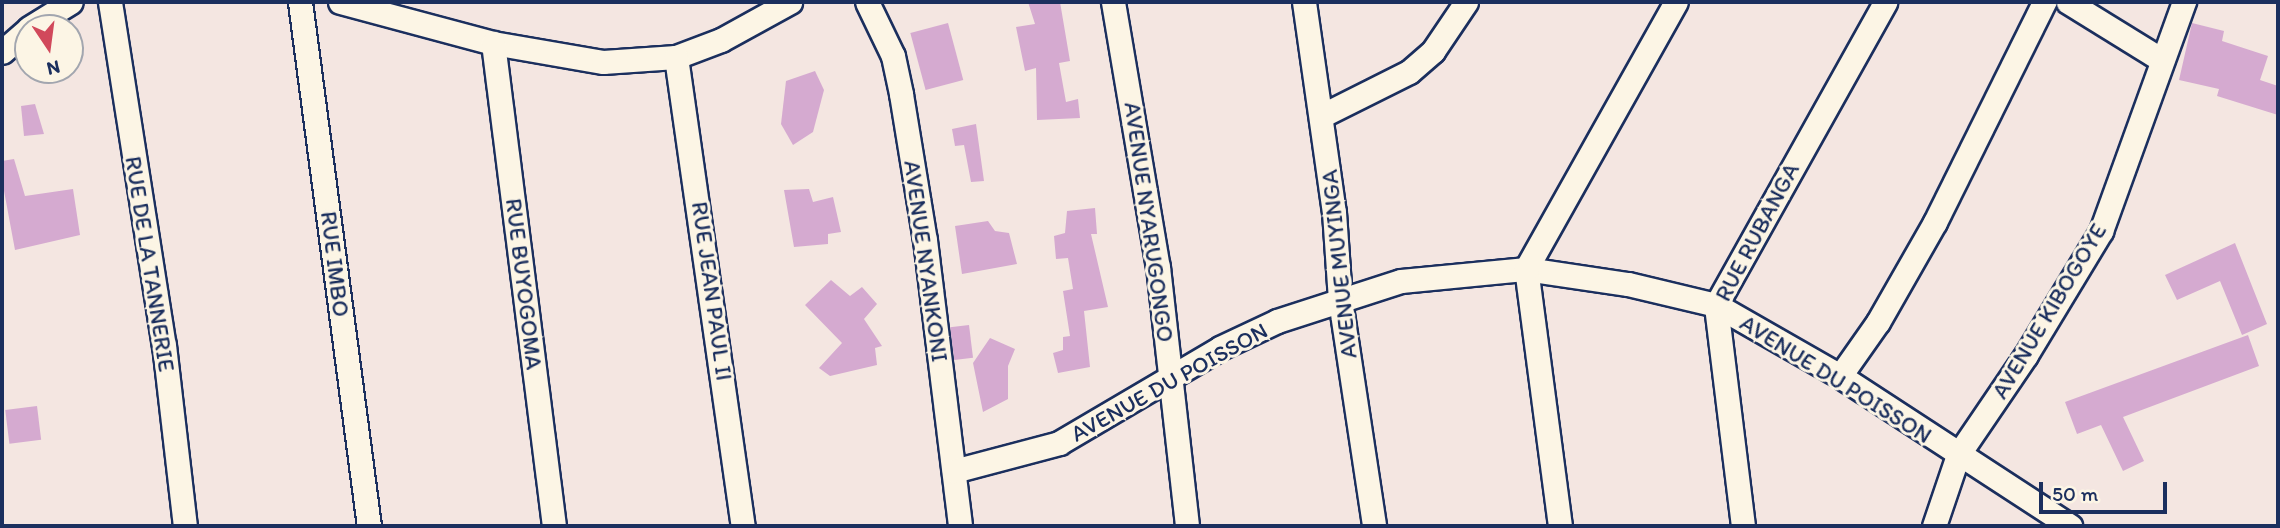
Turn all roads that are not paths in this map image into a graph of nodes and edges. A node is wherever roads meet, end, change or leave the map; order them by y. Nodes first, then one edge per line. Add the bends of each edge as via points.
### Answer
1 (71, 2) edge
2 (110, 2) edge
3 (300, 2) edge
4 (340, 2) edge
5 (790, 2) edge
6 (867, 2) edge
7 (1112, 2) edge
8 (1304, 2) edge
9 (1466, 2) edge
10 (1676, 2) edge
11 (1885, 2) edge
12 (2044, 2) edge
13 (2068, 2) edge
14 (2183, 2) edge
15 (52, 14) edge
16 (493, 43) junction
17 (676, 57) junction
18 (2162, 60) junction
19 (1321, 116) junction
20 (1526, 269) junction
21 (1339, 300) junction
22 (1716, 305) junction
23 (1840, 376) junction
24 (1169, 377) junction
25 (1958, 455) junction
26 (954, 471) junction
27 (185, 526) edge
28 (369, 526) edge
29 (554, 526) edge
30 (743, 526) edge
31 (960, 526) edge
32 (1187, 526) edge
33 (1374, 526) edge
34 (1560, 526) edge
35 (1743, 526) edge
36 (1934, 526) edge
37 (2070, 526) edge

1 - 15 street
2 - 27 street, RUE DE LA TANNERIE via 164,345
3 - 28 street, RUE IMBO
4 - 16 street
5 - 17 street via 721,40
6 - 26 street, AVENUE NYANKONI via 893,56 901,94
7 - 24 street, AVENUE NYARUGONGO via 1136,118
8 - 19 street, AVENUE MUYINGA
9 - 19 street via 1433,51 1409,72
10 - 20 street
11 - 22 street, RUE RUBANGA
12 - 23 street via 1935,222 1878,322
13 - 18 street
14 - 18 street, AVENUE KIBOGOYE
16 - 17 street via 603,62
16 - 29 street, RUE BUYOGOMA
17 - 30 street, RUE JEAN PAUL II
18 - 25 street, AVENUE KIBOGOYE via 2101,230 2026,355
19 - 21 street, AVENUE MUYINGA
20 - 21 street, AVENUE DU POISSON via 1401,281
20 - 22 street, AVENUE DU POISSON via 1628,284
20 - 34 street
21 - 24 street, AVENUE DU POISSON via 1277,321
21 - 33 street, AVENUE MUYINGA
22 - 23 street, AVENUE DU POISSON
22 - 35 street, RUE RUBANGA
23 - 25 street, AVENUE DU POISSON
24 - 26 street, AVENUE DU POISSON via 1059,443
24 - 32 street, AVENUE NYARUGONGO
25 - 36 street, AVENUE KIBOGOYE
25 - 37 street, AVENUE DU POISSON
26 - 31 street, AVENUE NYANKONI

